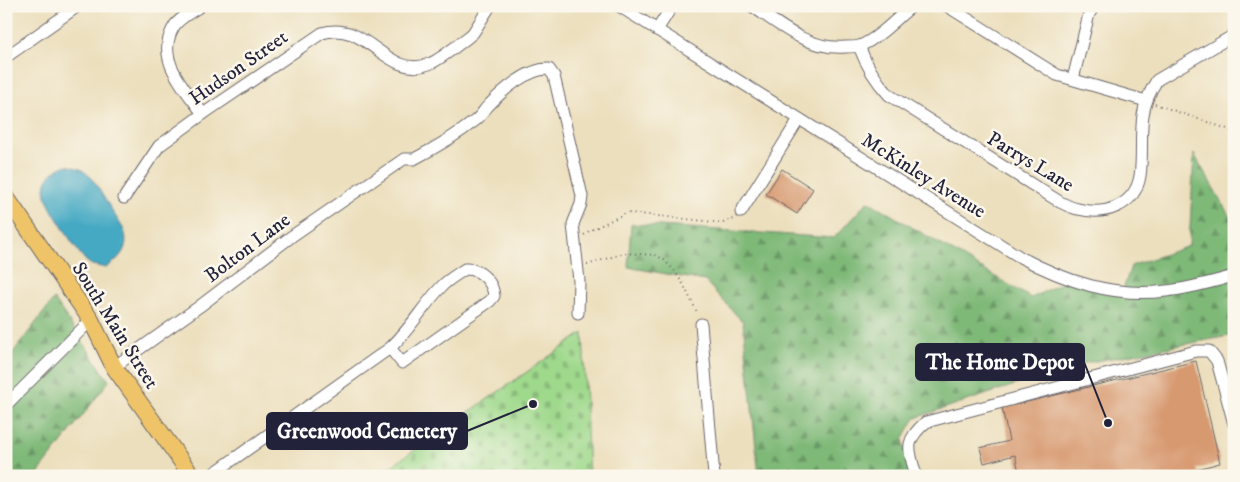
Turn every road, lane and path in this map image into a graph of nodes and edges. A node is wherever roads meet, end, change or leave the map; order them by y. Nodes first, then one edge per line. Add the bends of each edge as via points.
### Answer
1 (78, 6) edge
2 (200, 6) edge
3 (619, 6) edge
4 (672, 6) edge
5 (752, 6) edge
6 (912, 6) edge
7 (947, 6) edge
8 (1094, 6) edge
9 (484, 8) edge
10 (657, 30) junction
11 (1234, 34) edge
12 (858, 46) junction
13 (6, 57) edge
14 (1073, 79) junction
15 (1146, 101) junction
16 (203, 114) junction
17 (799, 119) junction
18 (1234, 135) edge
19 (1234, 175) edge
20 (1234, 184) edge
21 (6, 196) edge
22 (124, 198) dead end
23 (741, 212) joint
24 (575, 248) junction
25 (578, 268) junction
26 (1234, 276) edge
27 (578, 313) dead end
28 (91, 320) junction
29 (701, 324) joint
30 (390, 348) junction
31 (114, 367) junction
32 (6, 405) edge
33 (1234, 424) edge
34 (192, 476) edge
35 (210, 476) edge
36 (714, 476) edge
37 (916, 476) edge

1 - 13 street
2 - 16 street via 176,24 167,48 171,68
3 - 10 street, McKinley Avenue
4 - 10 street
5 - 12 street via 802,39 820,46
6 - 12 street
7 - 14 street via 1057,75
8 - 14 street
9 - 16 street, Hudson Street via 473,33 429,64 417,66 397,64 355,34 339,30 322,33
10 - 17 street, McKinley Avenue
11 - 15 street, Parrys Lane via 1158,80
12 - 15 street, Parrys Lane via 866,66 890,95 1060,202 1078,210 1110,210 1132,196 1140,174
14 - 15 street
15 - 18 path via 1230,130
16 - 22 street, Hudson Street via 159,146
17 - 23 street
17 - 26 street, McKinley Avenue via 1020,257 1065,278 1100,288 1149,293
19 - 20 path via 1231,180
21 - 28 highway, South Main Street
23 - 24 path via 730,222 723,223 624,214 589,231
24 - 25 street
24 - 31 street, Bolton Lane via 573,224 582,196 554,76 549,68 541,68 528,73 496,97 478,118 463,129 414,159 404,159 292,236
25 - 27 street
25 - 29 path via 624,253 655,255 669,264 679,277
28 - 31 highway, South Main Street
28 - 32 street
29 - 36 street
30 - 30 street via 402,363 490,301 494,291 479,272 465,270 444,284
30 - 35 street
31 - 34 highway, South Main Street
33 - 37 street via 1218,361 1209,351 1196,352 926,422 914,433 909,446

